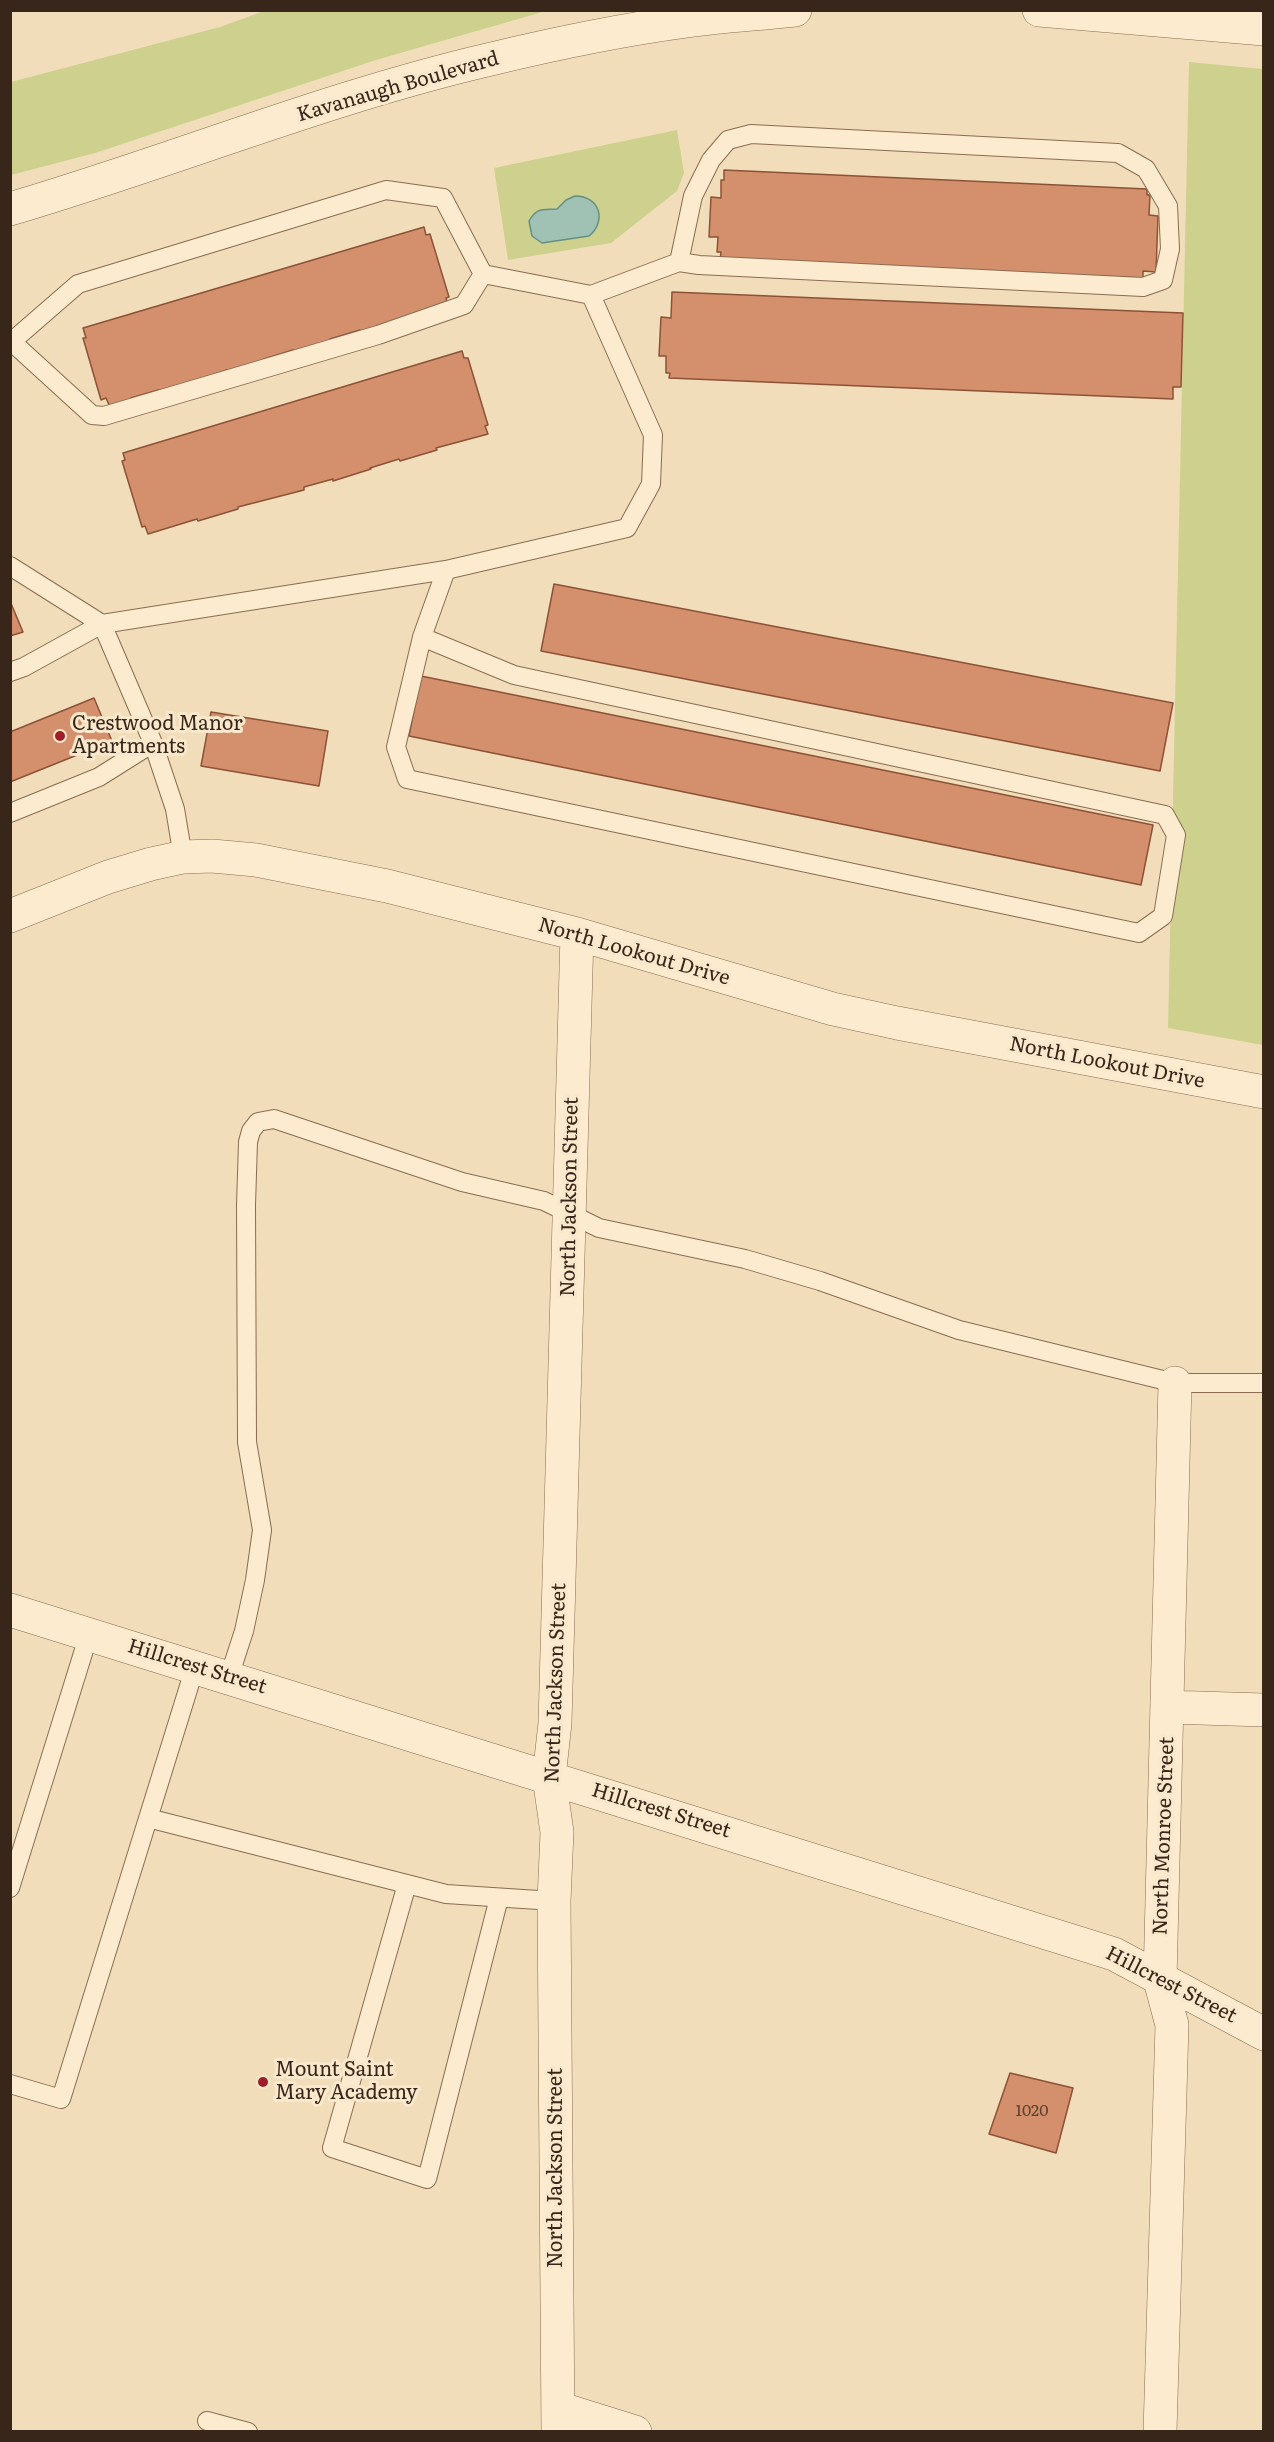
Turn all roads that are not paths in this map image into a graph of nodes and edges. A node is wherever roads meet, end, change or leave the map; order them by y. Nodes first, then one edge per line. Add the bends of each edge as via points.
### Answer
1 (795, 10) edge
2 (1039, 10) edge
3 (1263, 29) edge
4 (10, 209) edge
5 (679, 262) junction
6 (483, 274) junction
7 (591, 295) junction
8 (11, 342) edge
9 (10, 566) edge
10 (446, 570) junction
11 (102, 624) junction
12 (422, 637) junction
13 (10, 672) edge
14 (153, 742) junction
15 (10, 813) edge
16 (183, 857) junction
17 (10, 916) edge
18 (578, 934) junction
19 (1263, 1092) edge
20 (569, 1214) junction
21 (1175, 1383) junction
22 (1263, 1383) edge
23 (10, 1610) edge
24 (89, 1634) junction
25 (195, 1667) junction
26 (229, 1677) junction
27 (1167, 1707) junction
28 (1263, 1710) edge
29 (549, 1777) junction
30 (148, 1818) junction
31 (16, 1847) edge
32 (407, 1884) junction
33 (10, 1888) edge
34 (499, 1898) junction
35 (554, 1901) junction
36 (1160, 1980) junction
37 (1263, 2034) edge
38 (10, 2084) edge
39 (558, 2420) edge
40 (207, 2421) dead end
41 (249, 2432) edge
42 (635, 2432) edge
43 (1160, 2432) edge

1 - 4 street, Kavanaugh Boulevard via 688,20 485,60 353,98
2 - 3 street
5 - 5 lane via 1143,287 1163,280 1170,249 1168,206 1146,169 1118,153 751,134 728,140 711,160 693,196
5 - 7 lane
6 - 7 lane
6 - 8 lane via 464,305 378,335 104,416 92,415
6 - 8 lane via 443,198 386,190 78,284
7 - 10 lane via 653,435 651,484 627,528
9 - 11 lane
10 - 11 lane
10 - 12 lane
11 - 13 lane
11 - 14 lane
12 - 12 lane via 396,747 407,779 1139,933 1163,916 1176,835 1165,815 514,675
14 - 15 lane via 99,777
14 - 16 lane via 175,809
16 - 17 street, North Lookout Drive via 108,877
16 - 18 street, North Lookout Drive via 245,859 310,869
18 - 19 street, North Lookout Drive via 833,1009
18 - 20 street, North Jackson Street
20 - 21 lane via 599,1228 745,1259 820,1281 959,1330
20 - 26 lane via 544,1202 462,1182 274,1119 258,1122 251,1131 246,1205 247,1442 262,1530 244,1630
20 - 29 street, North Jackson Street via 555,1723
21 - 22 lane
21 - 27 street, North Monroe Street
23 - 24 street, Hillcrest Street
24 - 25 street, Hillcrest Street
24 - 31 lane
25 - 26 street, Hillcrest Street
25 - 30 lane
26 - 29 street, Hillcrest Street
27 - 28 street
27 - 36 street, North Monroe Street
29 - 35 street, North Jackson Street via 557,1832
29 - 36 street, Hillcrest Street via 1114,1953
30 - 32 lane
30 - 38 lane via 61,2099
31 - 33 lane
32 - 34 lane via 446,1894
32 - 34 lane via 332,2148 427,2179
34 - 35 lane
35 - 39 street, North Jackson Street
36 - 37 street, Hillcrest Street
36 - 43 street, North Monroe Street via 1172,2025
39 - 42 street
40 - 41 lane

